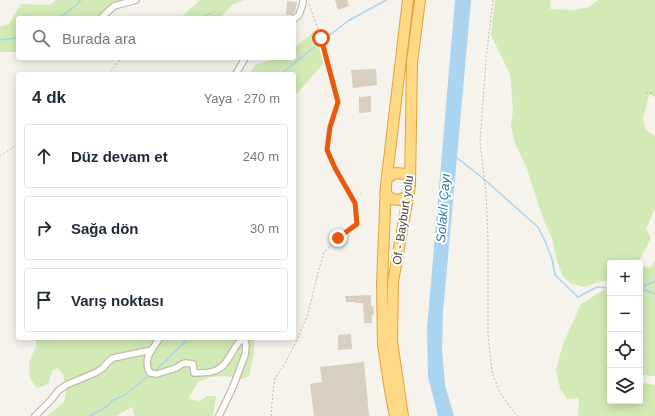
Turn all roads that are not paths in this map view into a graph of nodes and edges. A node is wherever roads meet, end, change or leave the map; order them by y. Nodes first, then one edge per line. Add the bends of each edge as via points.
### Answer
1 (136, 0) edge
2 (303, 0) edge
3 (408, 0) edge
4 (420, 0) edge
5 (103, 16) edge
6 (296, 17) edge
7 (244, 60) edge
8 (237, 72) edge
9 (387, 178) junction
10 (410, 180) junction
11 (385, 193) junction
12 (408, 195) junction
13 (159, 340) edge
14 (241, 340) edge
15 (244, 340) edge
16 (152, 350) junction
17 (35, 416) edge
18 (218, 416) edge
19 (395, 416) edge
20 (403, 416) edge

1 - 5 street via 114,6
2 - 6 street via 299,15
3 - 9 highway, Of - Bayburt yolu
4 - 10 highway, Of - Bayburt yolu via 412,62
7 - 8 street
9 - 10 highway via 396,173 405,174
9 - 11 highway, Of - Bayburt yolu
10 - 12 highway, Of - Bayburt yolu
11 - 12 highway via 392,199 400,200
11 - 19 highway, Of - Bayburt yolu via 383,344
12 - 20 highway, Of - Bayburt yolu via 393,282 392,341
13 - 16 street
14 - 16 street via 226,363 208,373 194,372 193,364 186,363 157,374 150,373 147,364
15 - 18 street via 245,354 234,387
16 - 17 street via 113,358 95,373 66,384

